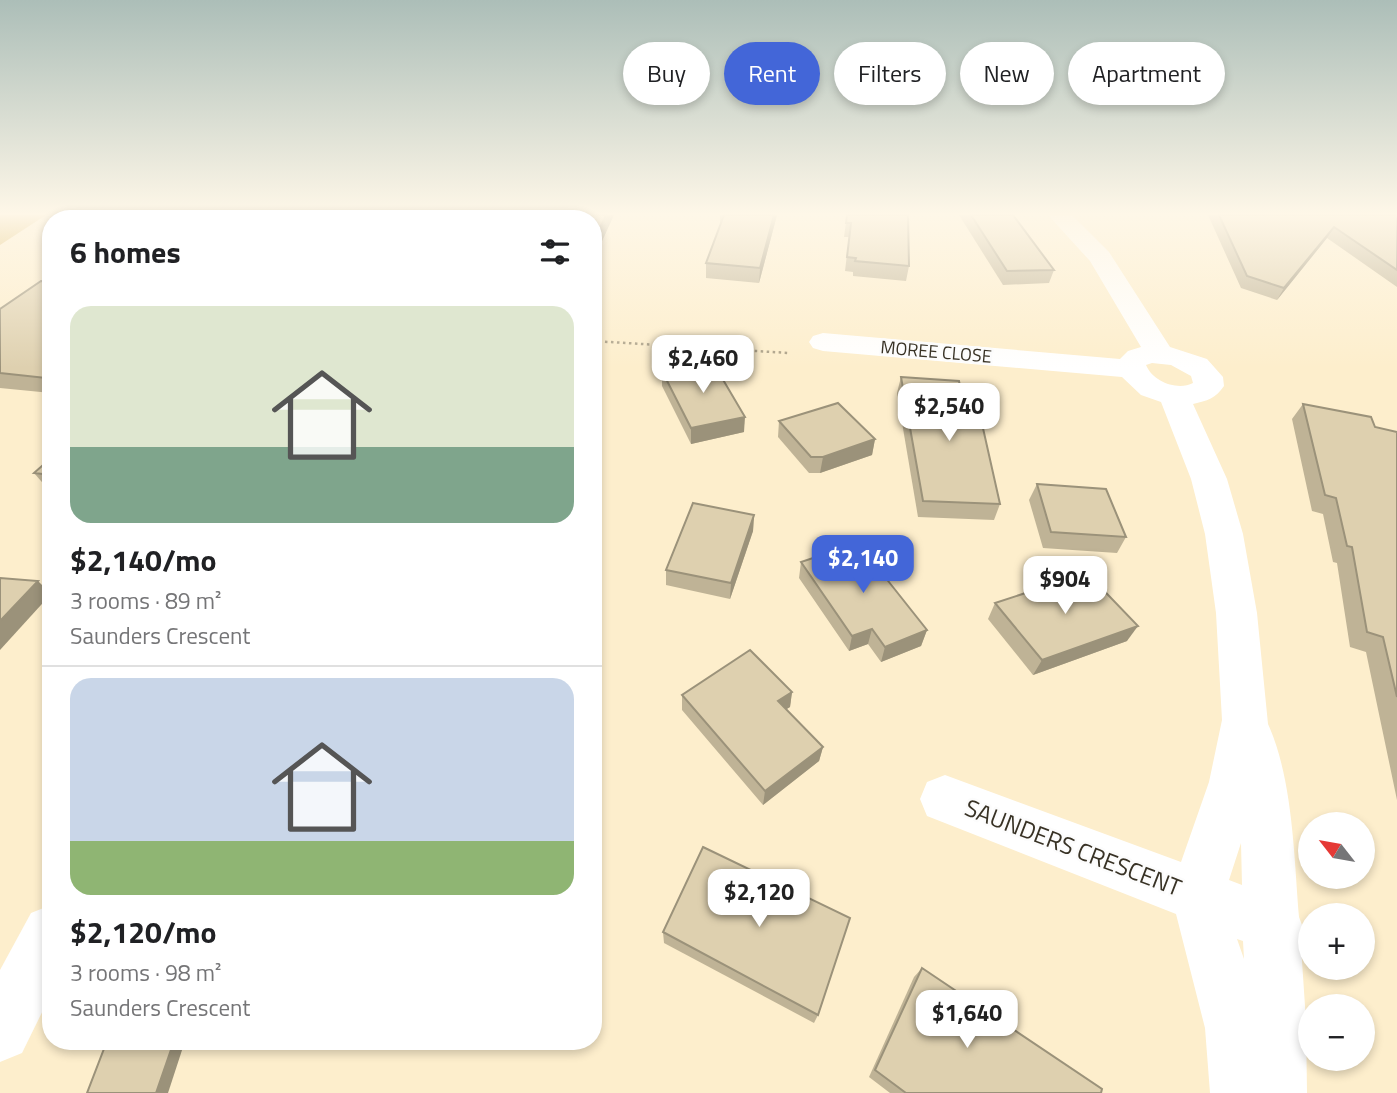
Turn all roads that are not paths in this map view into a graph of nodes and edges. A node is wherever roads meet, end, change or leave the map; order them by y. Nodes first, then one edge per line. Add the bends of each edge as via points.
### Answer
1 (1106, 266) edge
2 (823, 342) road end
3 (1160, 354) junction
4 (1131, 369) junction
5 (1173, 394) junction
6 (1245, 720) junction
7 (946, 799) dead end
8 (1200, 897) junction
9 (1273, 925) junction
10 (42, 950) edge
11 (0, 1031) edge
12 (1242, 1093) edge
13 (1275, 1093) edge

1 - 3 street
2 - 4 street, MOREE CLOSE
3 - 4 street via 1138,357
3 - 5 street via 1197,366 1209,382 1200,393
4 - 5 street via 1142,382
5 - 6 street, SAUNDERS CRESCENT via 1201,457 1221,521 1233,576
6 - 8 street, SAUNDERS CRESCENT via 1236,783
6 - 9 street, SAUNDERS CRESCENT via 1265,807
7 - 8 street, SAUNDERS CRESCENT
8 - 9 street, SAUNDERS CRESCENT
8 - 12 street, SAUNDERS CRESCENT via 1231,1009
9 - 13 street, SAUNDERS CRESCENT
10 - 11 street

